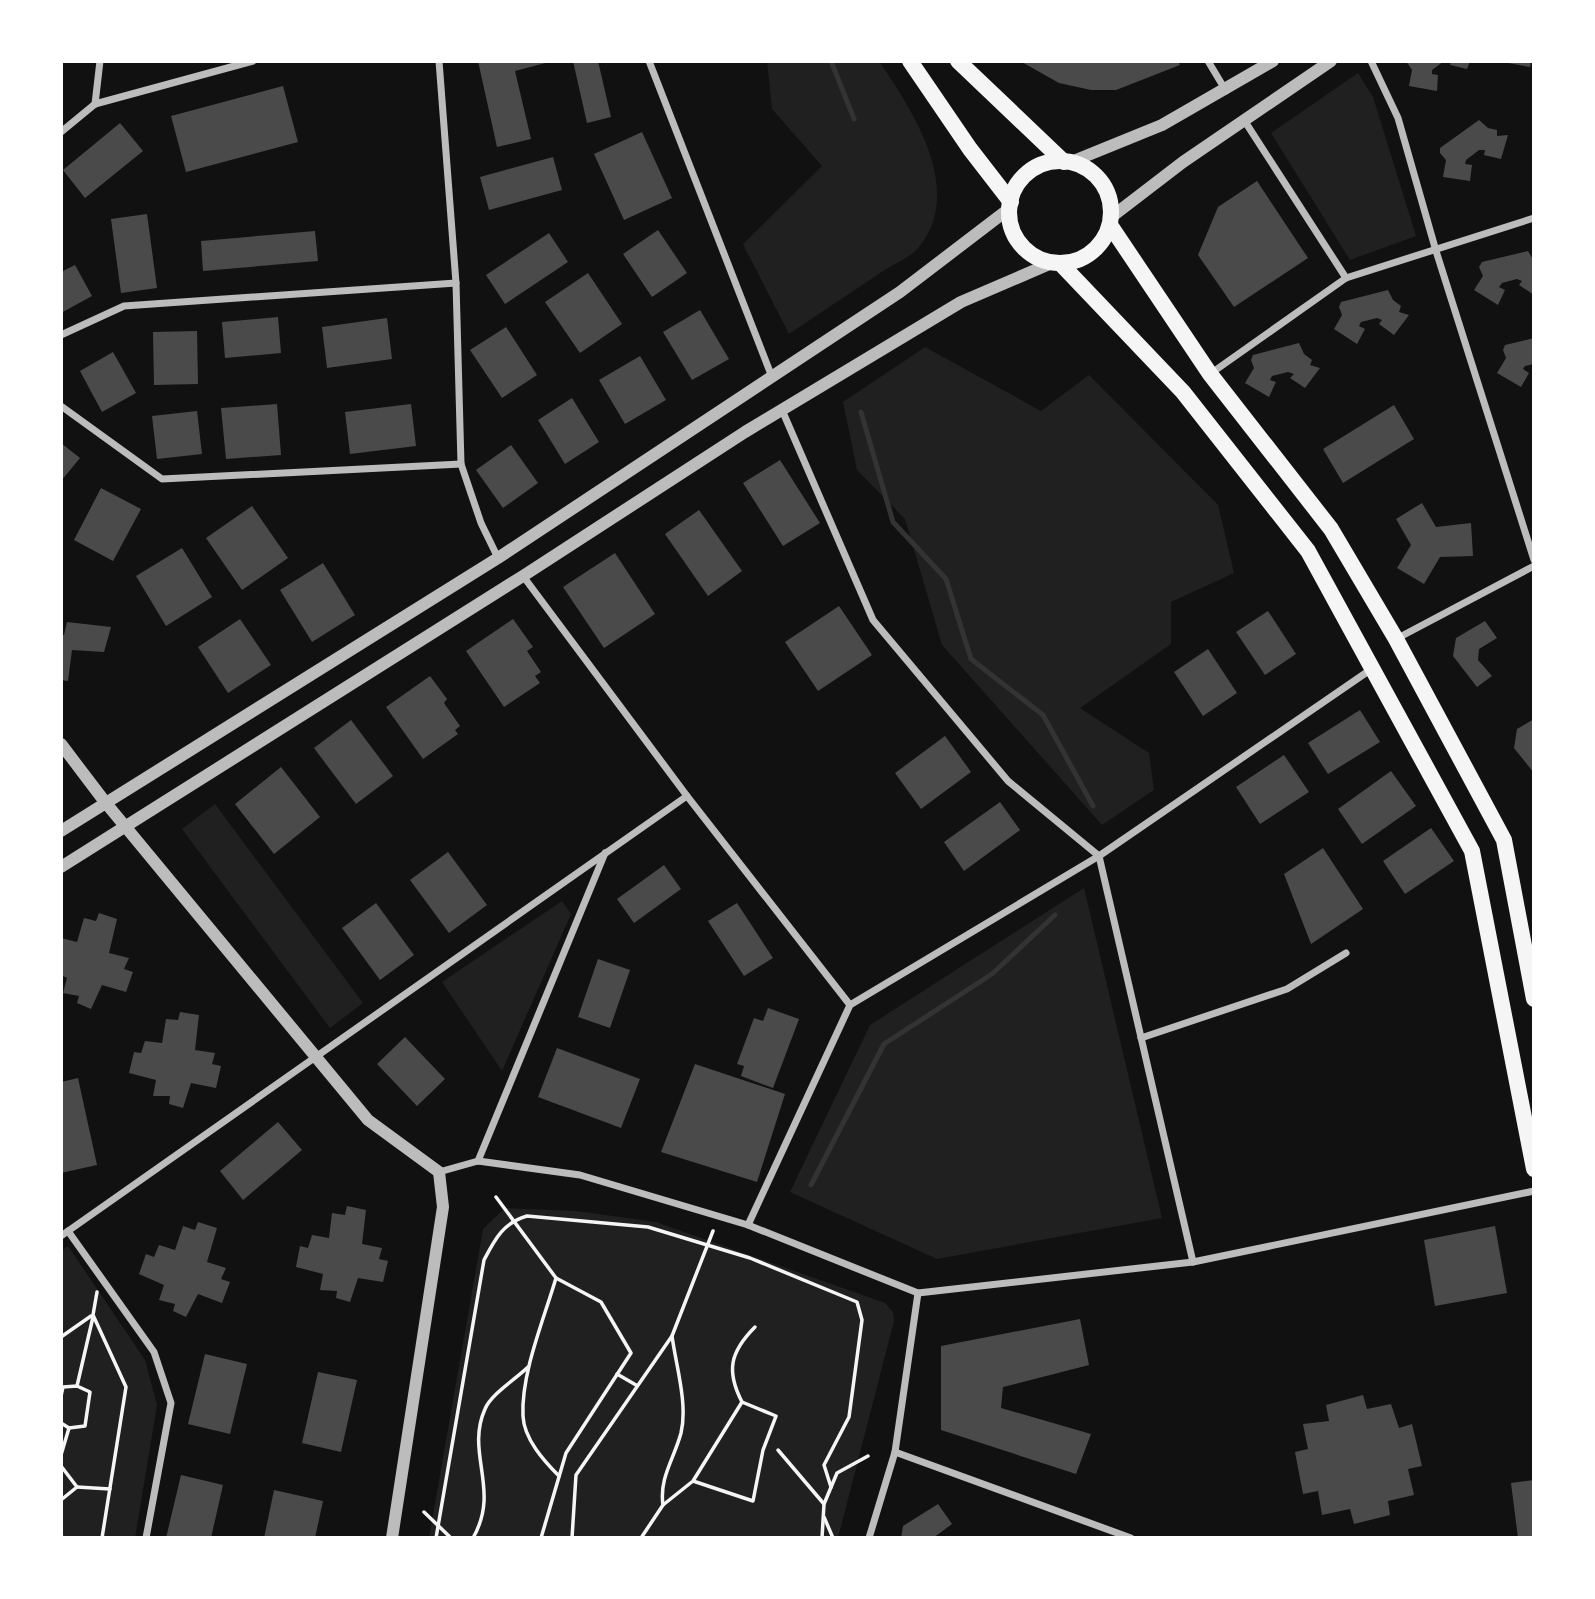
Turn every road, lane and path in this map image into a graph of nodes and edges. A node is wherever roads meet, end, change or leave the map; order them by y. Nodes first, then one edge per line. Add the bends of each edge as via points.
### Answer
1 (100, 61) edge
2 (253, 61) edge
3 (439, 61) edge
4 (649, 61) edge
5 (910, 61) edge
6 (958, 61) edge
7 (1208, 61) edge
8 (1273, 61) edge
9 (1331, 61) edge
10 (1371, 61) edge
11 (1226, 91) junction
12 (95, 104) junction
13 (1244, 121) junction
14 (61, 132) edge
15 (1067, 162) junction
16 (1010, 204) junction
17 (1534, 218) edge
18 (1110, 221) junction
19 (1436, 251) junction
20 (1057, 262) junction
21 (1346, 278) junction
22 (456, 283) junction
23 (61, 335) edge
24 (1210, 374) junction
25 (772, 377) junction
26 (61, 406) edge
27 (782, 410) junction
28 (461, 464) junction
29 (498, 558) junction
30 (1534, 560) edge
31 (1534, 566) edge
32 (523, 576) junction
33 (1396, 639) junction
34 (1374, 668) junction
35 (61, 744) edge
36 (687, 796) junction
37 (105, 802) junction
38 (126, 826) junction
39 (61, 831) edge
40 (605, 852) junction
41 (1099, 856) junction
42 (61, 867) edge
43 (1346, 953) dead end
44 (1530, 962) edge
45 (1534, 999) edge
46 (850, 1005) junction
47 (1141, 1038) junction
48 (313, 1056) junction
49 (478, 1161) junction
50 (1534, 1169) edge
51 (439, 1172) junction
52 (1534, 1191) edge
53 (496, 1196) dead end
54 (513, 1220) junction
55 (748, 1224) junction
56 (713, 1231) dead end
57 (65, 1233) edge
58 (708, 1245) junction
59 (1193, 1262) junction
60 (100, 1276) junction
61 (556, 1278) junction
62 (918, 1293) junction
63 (93, 1314) junction
64 (755, 1327) dead end
65 (672, 1336) junction
66 (61, 1337) edge
67 (530, 1366) junction
68 (617, 1374) junction
69 (636, 1385) junction
70 (77, 1386) junction
71 (61, 1396) edge
72 (742, 1402) junction
73 (61, 1423) edge
74 (69, 1428) junction
75 (778, 1450) dead end
76 (895, 1452) junction
77 (61, 1455) edge
78 (868, 1456) dead end
79 (61, 1466) edge
80 (559, 1476) junction
81 (693, 1480) junction
82 (831, 1487) junction
83 (77, 1488) junction
84 (110, 1489) junction
85 (61, 1500) edge
86 (824, 1504) junction
87 (663, 1505) junction
88 (424, 1511) dead end
89 (824, 1516) junction
90 (438, 1526) junction
91 (103, 1538) edge
92 (146, 1538) edge
93 (392, 1538) edge
94 (436, 1538) edge
95 (451, 1538) edge
96 (473, 1538) edge
97 (541, 1538) edge
98 (572, 1538) edge
99 (641, 1538) edge
100 (822, 1538) edge
101 (833, 1538) edge
102 (869, 1538) edge
103 (1131, 1538) edge

1 - 12 street
2 - 12 street
3 - 22 street
4 - 25 street
5 - 16 main road
6 - 15 main road
7 - 11 street
8 - 11 street
9 - 13 street
10 - 19 street via 1398,118
11 - 15 street via 1162,125
12 - 14 street
13 - 18 street
13 - 21 street
15 - 16 main road via 1036,167 1023,177
15 - 18 main road via 1098,177 1107,192
16 - 20 main road via 1017,240 1029,252
16 - 25 street via 900,292
17 - 19 street
18 - 20 main road via 1103,240 1091,253
18 - 24 main road
19 - 21 street
19 - 30 street
20 - 27 street via 961,302
20 - 34 main road via 1183,392 1308,551
21 - 24 street
22 - 23 street via 124,306
22 - 28 street
24 - 33 main road via 1331,529
25 - 29 street
26 - 28 street via 162,479
27 - 32 street
27 - 41 street via 873,620 1008,781
28 - 29 street
29 - 37 street
31 - 33 street
32 - 36 street
32 - 38 street
33 - 44 main road via 1504,840
34 - 41 street
34 - 50 main road via 1472,851
35 - 37 street
36 - 40 street
36 - 46 street
37 - 38 street
37 - 39 street
38 - 42 street
38 - 48 street
40 - 48 street
40 - 49 street
41 - 46 street
41 - 47 street
43 - 47 street via 1287,989
44 - 45 main road
46 - 55 street
47 - 59 street
48 - 51 street via 368,1120
48 - 57 street
49 - 51 street
49 - 55 street via 580,1175
51 - 93 street via 443,1207
52 - 59 street
53 - 54 path
54 - 58 path via 527,1216 648,1227
54 - 61 path
54 - 90 path via 497,1234 484,1260
55 - 62 street
56 - 58 path
57 - 60 street
58 - 65 path
58 - 82 path via 857,1301 862,1320 849,1417 824,1465
59 - 62 street
60 - 63 path
60 - 92 street via 154,1352 171,1403
61 - 67 path
61 - 68 path via 601,1302 631,1353
62 - 76 street
63 - 66 path
63 - 70 path
63 - 84 path via 126,1387
64 - 72 path via 733,1360 731,1381
65 - 69 path
65 - 87 path via 681,1432 660,1489
67 - 80 path via 523,1418 540,1457
67 - 96 path via 486,1406 477,1435 486,1509
68 - 69 path
68 - 80 path via 566,1453
69 - 98 path via 576,1475
70 - 71 path via 63,1387
70 - 74 path via 90,1392 85,1426
72 - 81 path
72 - 81 path via 776,1416 763,1450 753,1501
73 - 74 path
74 - 77 path
75 - 86 path
76 - 102 street
76 - 103 street
78 - 82 path via 837,1473
79 - 83 path
80 - 97 path
81 - 87 path
82 - 86 path
83 - 84 path
83 - 85 path
84 - 91 path
86 - 89 path
87 - 99 path
88 - 90 path
89 - 100 path
89 - 101 path
90 - 94 path
90 - 95 path

